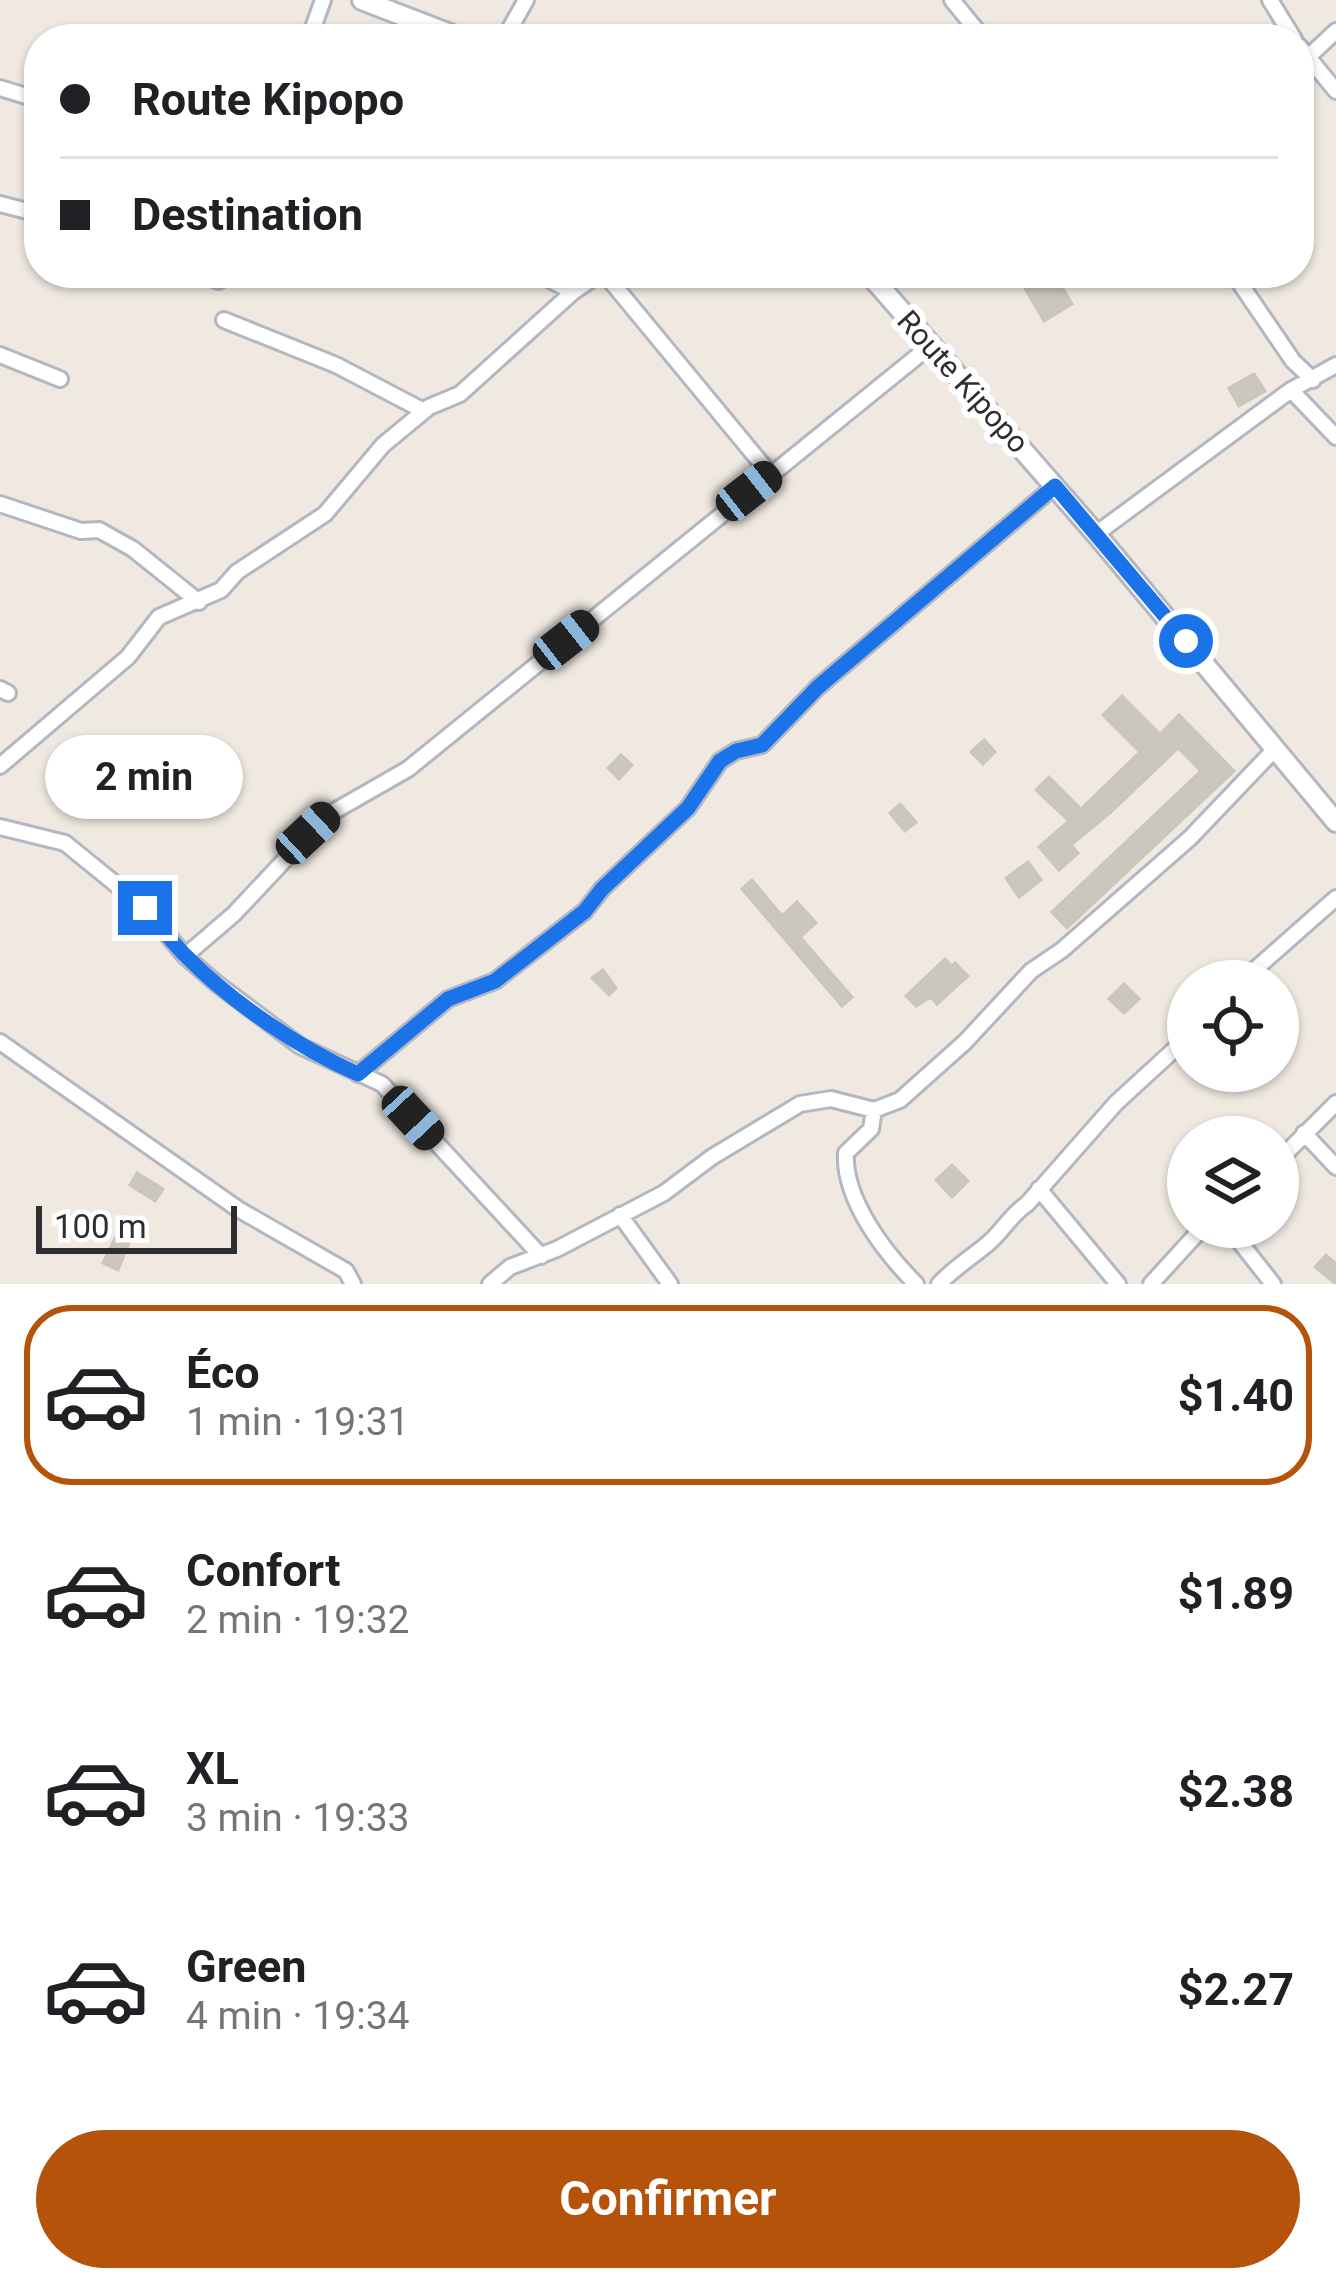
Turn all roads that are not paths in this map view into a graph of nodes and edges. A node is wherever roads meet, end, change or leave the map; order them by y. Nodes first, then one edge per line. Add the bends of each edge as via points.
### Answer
1 (362, 0) edge
2 (952, 0) edge
3 (391, 5) edge
4 (432, 24) edge
5 (972, 24) edge
6 (1314, 65) edge
7 (1336, 91) edge
8 (565, 288) edge
9 (579, 288) edge
10 (615, 288) edge
11 (881, 288) edge
12 (1243, 288) edge
13 (573, 292) junction
14 (224, 320) dead end
15 (930, 346) junction
16 (0, 355) edge
17 (1336, 365) edge
18 (60, 379) dead end
19 (1312, 380) junction
20 (1291, 390) junction
21 (424, 411) junction
22 (1336, 437) edge
23 (770, 474) junction
24 (1055, 486) junction
25 (0, 504) edge
26 (1096, 534) junction
27 (199, 602) junction
28 (1275, 749) junction
29 (0, 766) edge
30 (1336, 822) edge
31 (0, 827) edge
32 (1336, 898) edge
33 (185, 956) junction
34 (1266, 960) edge
35 (0, 1042) edge
36 (1167, 1056) edge
37 (358, 1074) junction
38 (1336, 1102) edge
39 (874, 1109) junction
40 (1304, 1133) junction
41 (1299, 1138) edge
42 (1336, 1166) edge
43 (1039, 1189) junction
44 (620, 1215) junction
45 (1184, 1248) edge
46 (1245, 1248) edge
47 (541, 1256) junction
48 (353, 1284) edge
49 (490, 1284) edge
50 (670, 1284) edge
51 (916, 1284) edge
52 (939, 1284) edge
53 (1118, 1284) edge
54 (1151, 1284) edge
55 (1273, 1284) edge

1 - 3 main road
2 - 5 street
3 - 4 main road
6 - 7 street
8 - 13 street
9 - 13 street
10 - 23 street
11 - 15 main road, Route Kipopo
12 - 19 street
13 - 21 street via 460,394
14 - 21 street
15 - 23 street
15 - 24 main road, Route Kipopo
16 - 18 street
17 - 19 street
19 - 20 street
20 - 22 street
20 - 26 street
21 - 27 street via 325,514
23 - 33 street via 408,769 326,816
24 - 26 main road, Route Kipopo
24 - 37 street via 818,687 762,745 720,761 688,808 585,911 495,981 448,999
25 - 27 street via 80,531 100,530
26 - 28 main road, Route Kipopo
27 - 29 street via 159,617 128,657
28 - 30 main road, Route Kipopo
28 - 39 street via 1190,838 1031,970 965,1042 900,1100
31 - 33 street via 51,837 85,856
32 - 34 street
33 - 37 street via 300,1046
35 - 48 street via 238,1209 346,1270
36 - 43 street
37 - 47 street via 395,1095
38 - 40 street
39 - 44 street via 831,1099 800,1104
39 - 51 street via 871,1130 846,1153 845,1170 871,1225
40 - 41 street
40 - 42 street
43 - 52 street
43 - 53 street
44 - 47 street
44 - 50 street
45 - 54 street
46 - 55 street
47 - 49 street

